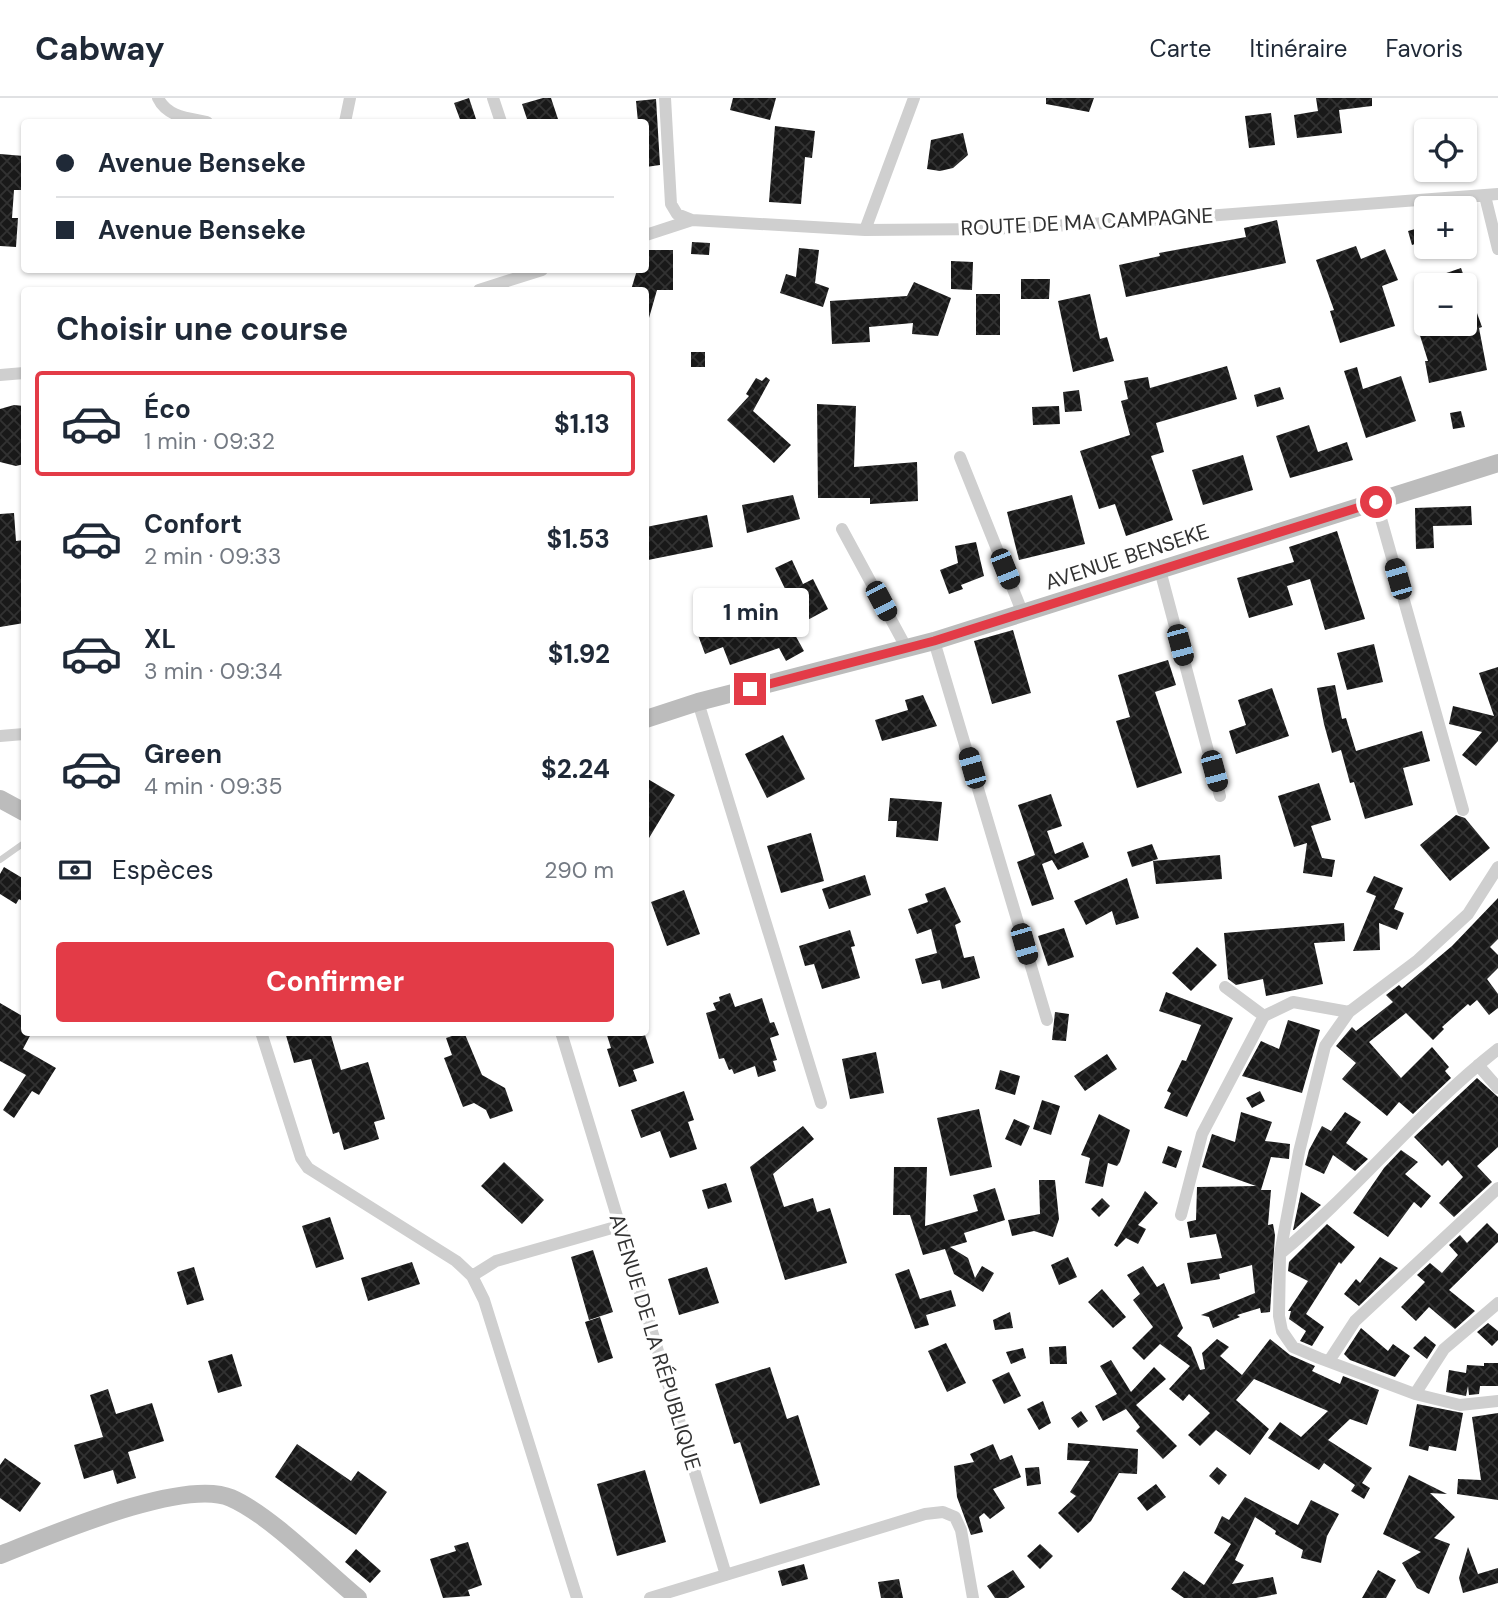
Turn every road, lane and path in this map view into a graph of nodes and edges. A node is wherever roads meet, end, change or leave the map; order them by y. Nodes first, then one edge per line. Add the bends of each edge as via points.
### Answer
1 (158, 98) edge
2 (350, 98) edge
3 (493, 98) edge
4 (665, 98) edge
5 (914, 98) edge
6 (195, 119) edge
7 (346, 119) edge
8 (500, 119) edge
9 (1491, 195) edge
10 (692, 220) junction
11 (865, 230) junction
12 (649, 234) edge
13 (1498, 249) edge
14 (533, 273) edge
15 (488, 287) edge
16 (21, 373) edge
17 (0, 375) edge
18 (960, 457) dead end
19 (1498, 463) edge
20 (1376, 502) junction
21 (842, 529) dead end
22 (1160, 570) junction
23 (1023, 614) junction
24 (934, 641) junction
25 (907, 649) junction
26 (698, 702) junction
27 (649, 718) edge
28 (21, 734) edge
29 (0, 736) edge
30 (1220, 796) dead end
31 (0, 799) edge
32 (21, 810) edge
33 (1464, 810) dead end
34 (21, 845) edge
35 (0, 860) edge
36 (1498, 867) edge
37 (1225, 987) dead end
38 (1349, 1012) junction
39 (1264, 1016) junction
40 (1047, 1020) dead end
41 (262, 1036) edge
42 (562, 1036) edge
43 (1498, 1049) edge
44 (1478, 1065) junction
45 (1498, 1088) edge
46 (821, 1103) dead end
47 (1498, 1188) edge
48 (1181, 1216) dead end
49 (619, 1226) junction
50 (1280, 1254) junction
51 (472, 1276) junction
52 (1498, 1303) edge
53 (1329, 1361) junction
54 (1415, 1394) junction
55 (1498, 1401) edge
56 (0, 1555) edge
57 (726, 1575) junction
58 (358, 1598) edge
59 (577, 1598) edge
60 (650, 1598) edge
61 (973, 1598) edge

1 - 6 street via 162,108
2 - 7 street
3 - 8 street
4 - 10 street, ROUTE DE MA CAMPAGNE via 671,204 677,214
5 - 11 street
9 - 11 street, ROUTE DE MA CAMPAGNE via 1127,222
9 - 13 street
10 - 11 street, ROUTE DE MA CAMPAGNE
10 - 12 street
14 - 15 street
16 - 17 street
18 - 23 street
19 - 20 street, AVENUE BENSEKE
20 - 22 street, AVENUE BENSEKE
20 - 33 street
21 - 25 street
22 - 23 street, AVENUE BENSEKE
22 - 30 street
23 - 24 street, AVENUE BENSEKE
24 - 25 street, AVENUE BENSEKE
24 - 40 street
25 - 26 street, AVENUE BENSEKE
26 - 27 street, AVENUE BENSEKE
26 - 46 street
28 - 29 street
31 - 32 street
34 - 35 lane
36 - 38 street via 1468,914 1419,960
37 - 39 street
38 - 39 street via 1293,1002
38 - 50 street via 1325,1046
39 - 48 street via 1202,1134
41 - 51 street via 308,1168 456,1261
42 - 49 street, AVENUE DE LA RÉPUBLIQUE
43 - 44 street
44 - 45 street
44 - 50 street via 1439,1097
47 - 53 street via 1355,1321
49 - 51 street via 496,1261
49 - 57 street, AVENUE DE LA RÉPUBLIQUE
50 - 53 street via 1282,1331 1293,1347
51 - 59 street via 484,1300
52 - 54 street via 1444,1349
53 - 54 street
54 - 55 street via 1460,1405
56 - 58 street via 104,1516 202,1492 229,1497 250,1508
57 - 60 street
57 - 61 street via 925,1514 943,1513 955,1517 961,1530

